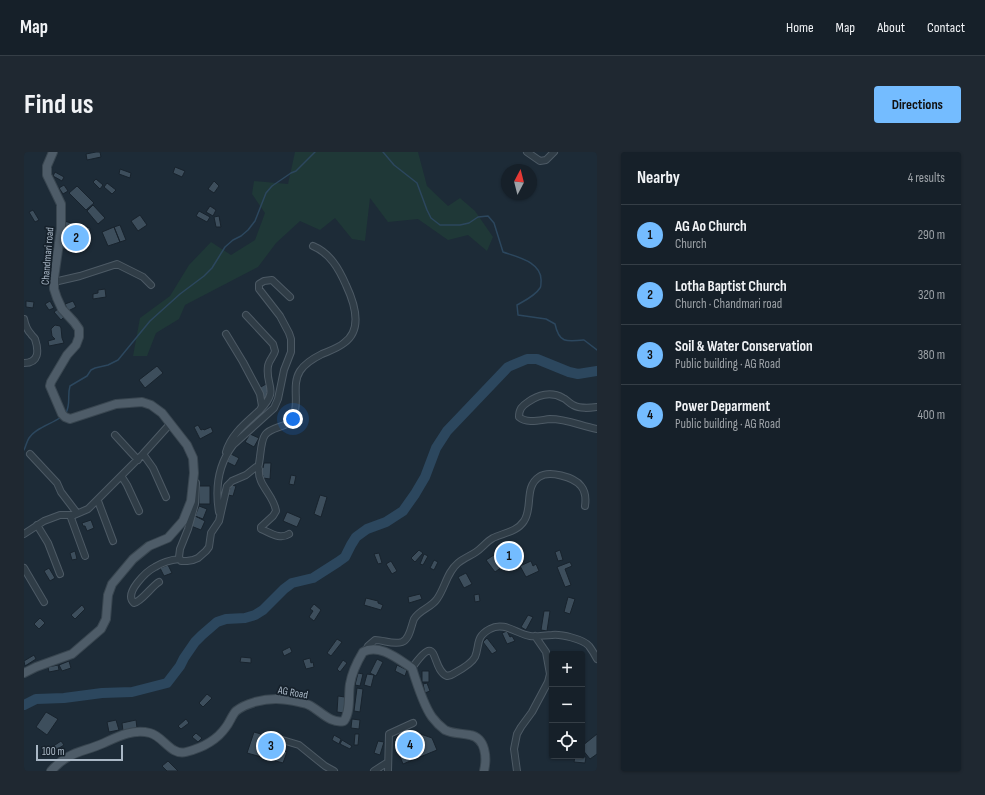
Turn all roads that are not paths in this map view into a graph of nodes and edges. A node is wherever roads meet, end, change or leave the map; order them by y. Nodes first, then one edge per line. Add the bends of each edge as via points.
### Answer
1 (53, 152) edge
2 (527, 152) edge
3 (554, 152) edge
4 (313, 246) dead end
5 (54, 282) junction
6 (151, 285) dead end
7 (290, 297) dead end
8 (246, 315) dead end
9 (24, 319) edge
10 (226, 334) dead end
11 (24, 363) edge
12 (597, 406) edge
13 (260, 410) junction
14 (170, 424) junction
15 (597, 429) edge
16 (115, 435) dead end
17 (30, 454) dead end
18 (143, 454) junction
19 (138, 460) junction
20 (223, 463) junction
21 (258, 468) junction
22 (194, 473) junction
23 (122, 476) junction
24 (166, 497) dead end
25 (98, 501) junction
26 (585, 506) dead end
27 (139, 511) dead end
28 (77, 513) junction
29 (70, 515) junction
30 (219, 518) junction
31 (37, 525) junction
32 (25, 531) edge
33 (289, 534) dead end
34 (113, 541) dead end
35 (85, 556) dead end
36 (179, 559) junction
37 (24, 568) edge
38 (60, 574) dead end
39 (159, 582) dead end
40 (44, 602) dead end
41 (535, 636) junction
42 (366, 650) junction
43 (597, 659) edge
44 (412, 668) junction
45 (24, 674) edge
46 (413, 723) dead end
47 (279, 739) dead end
48 (388, 762) junction
49 (51, 771) edge
50 (334, 771) edge
51 (374, 771) edge
52 (388, 771) edge
53 (484, 771) edge
54 (517, 771) edge

1 - 5 main road, Chandmari road via 47,166 47,175 61,204 61,229
2 - 3 street via 540,161 546,160
4 - 21 street via 329,258 342,275 356,310 356,326 344,343 315,358 301,369 296,379 294,417 265,435
5 - 6 street via 117,264 143,277
5 - 14 main road, Chandmari road via 56,298 79,329 76,345 50,386 65,417 70,419 116,404 142,402 152,405
7 - 20 street via 272,280 259,284 259,289 280,316 289,333 290,352 274,408 233,445
8 - 13 street via 273,344 275,351 268,366 272,392 268,402
9 - 11 street via 29,333 35,339 37,354 33,361
10 - 13 street via 260,394
12 - 15 street via 579,407 572,405 563,397 544,394 520,407 519,412 522,420 562,420
13 - 20 street via 228,443
14 - 18 street
14 - 22 main road, Chandmari road via 187,445
16 - 19 street
17 - 28 street via 57,483
18 - 19 street
18 - 24 street via 154,468
19 - 23 street
20 - 30 street via 217,490
21 - 30 street via 253,468 246,475 229,483
21 - 33 street via 259,478 274,502 276,511 261,529 277,536
22 - 36 street via 196,504 181,544
22 - 45 main road, Chandmari road via 191,501 183,521 168,538 149,546 133,559 112,584 108,595 106,619 101,629 72,654
23 - 25 street
23 - 27 street
25 - 28 street
25 - 34 street
26 - 42 street via 585,493 578,482 552,474 541,476 532,485 527,515 520,526 494,538 459,562 453,568 437,599 417,614 408,636 403,641 396,643 375,640
28 - 29 street
29 - 31 street via 60,515
29 - 35 street
30 - 36 street via 211,533 208,547 202,555 187,562
31 - 32 street
31 - 38 street via 48,543
36 - 39 street via 165,562 150,570 133,589 132,601 137,603
37 - 40 street
41 - 43 street via 558,635 585,643
41 - 44 street via 497,626 481,635 473,659 451,675 441,672 434,655 429,651 422,654
41 - 54 street via 546,652 550,674 532,712 517,734 514,749
42 - 44 main road via 383,651
42 - 49 main road, AG Road via 353,672 348,713 344,721 337,722 309,705 277,699 260,701 235,712 220,736 184,753 172,750 152,733 138,731 72,754
44 - 53 main road via 431,716 445,729 470,735 480,742 485,755
46 - 48 street via 389,734
47 - 50 street via 299,745
48 - 51 street
48 - 52 street

